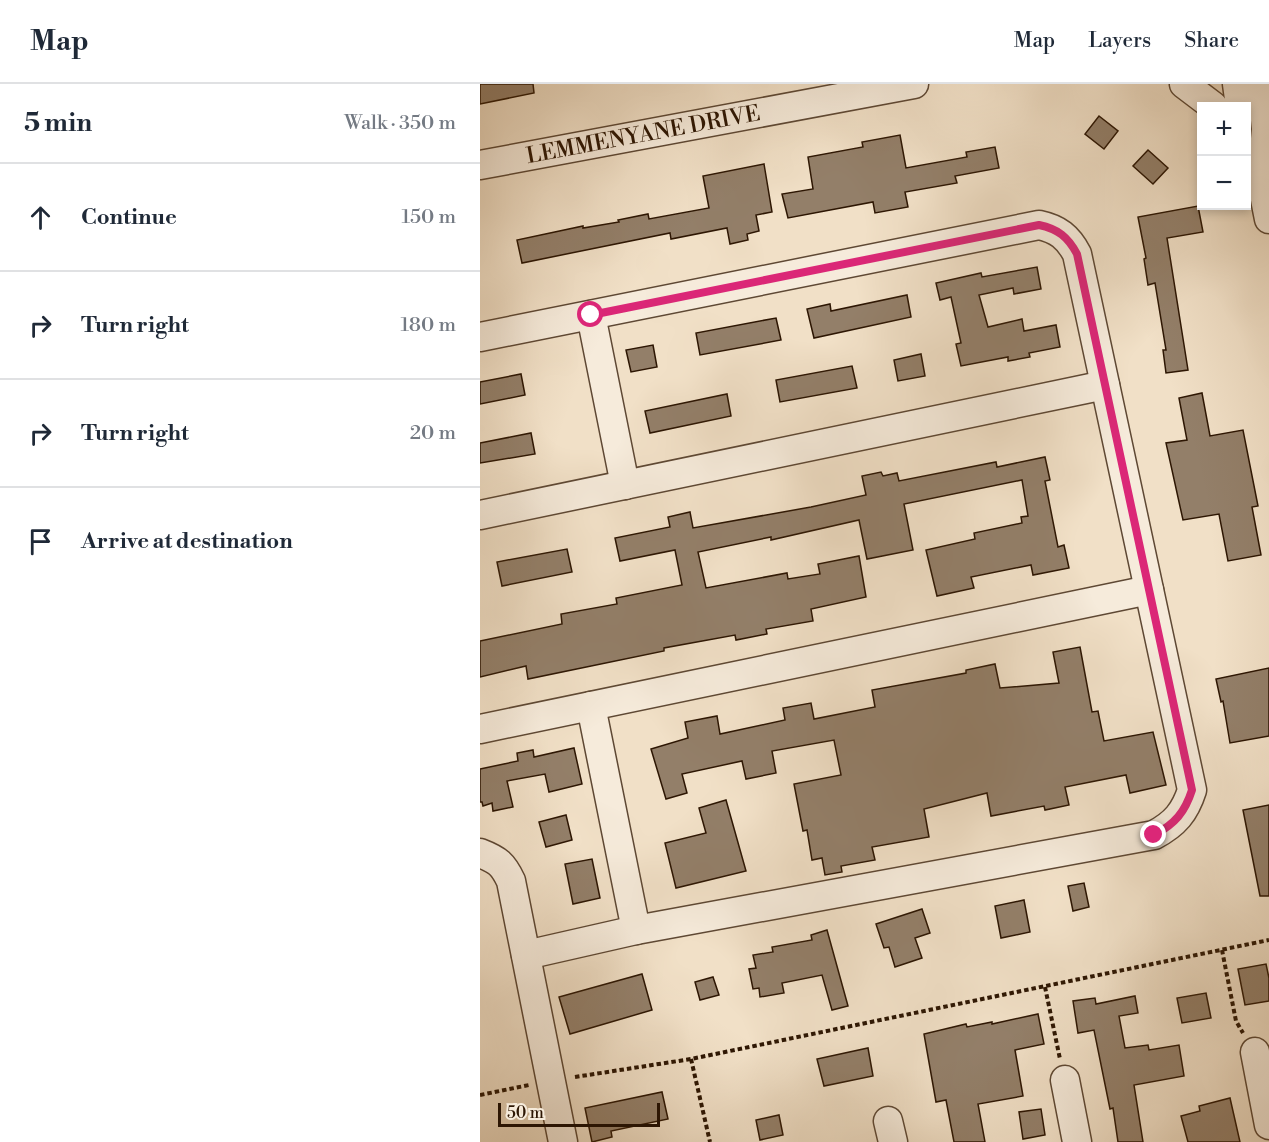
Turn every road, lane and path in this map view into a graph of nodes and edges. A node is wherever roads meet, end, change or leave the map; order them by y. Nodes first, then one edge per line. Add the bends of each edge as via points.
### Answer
1 (914, 84) edge
2 (1184, 84) edge
3 (1237, 84) edge
4 (1261, 84) edge
5 (1208, 102) edge
6 (1239, 102) edge
7 (1261, 131) edge
8 (480, 165) edge
9 (1269, 219) edge
10 (591, 315) junction
11 (480, 337) edge
12 (1105, 385) junction
13 (625, 485) junction
14 (480, 515) edge
15 (1149, 590) junction
16 (591, 706) junction
17 (480, 729) edge
18 (480, 853) edge
19 (636, 930) junction
20 (1269, 940) edge
21 (1222, 950) junction
22 (525, 955) junction
23 (1044, 987) junction
24 (1255, 1052) joint
25 (691, 1059) junction
26 (1065, 1080) joint
27 (551, 1081) junction
28 (480, 1095) edge
29 (1269, 1125) edge
30 (563, 1142) edge
31 (710, 1142) edge
32 (1077, 1142) edge

1 - 8 street, LEMMENYANE DRIVE
2 - 5 street
3 - 6 street
4 - 7 street
7 - 9 street via 1261,179
10 - 11 street
10 - 12 street via 1039,225 1063,234 1077,254
10 - 13 street
12 - 13 street
12 - 15 street
13 - 14 street
15 - 16 street
15 - 19 street via 1192,790 1187,805 1168,828 1154,835
16 - 17 street
16 - 19 street
18 - 22 street via 505,867 512,881
19 - 22 street
20 - 21 path
21 - 23 path
21 - 24 path via 1236,1021
22 - 27 street
23 - 25 path
23 - 26 path
24 - 29 street
25 - 27 path
25 - 31 path
26 - 32 street
27 - 28 path
27 - 30 street

